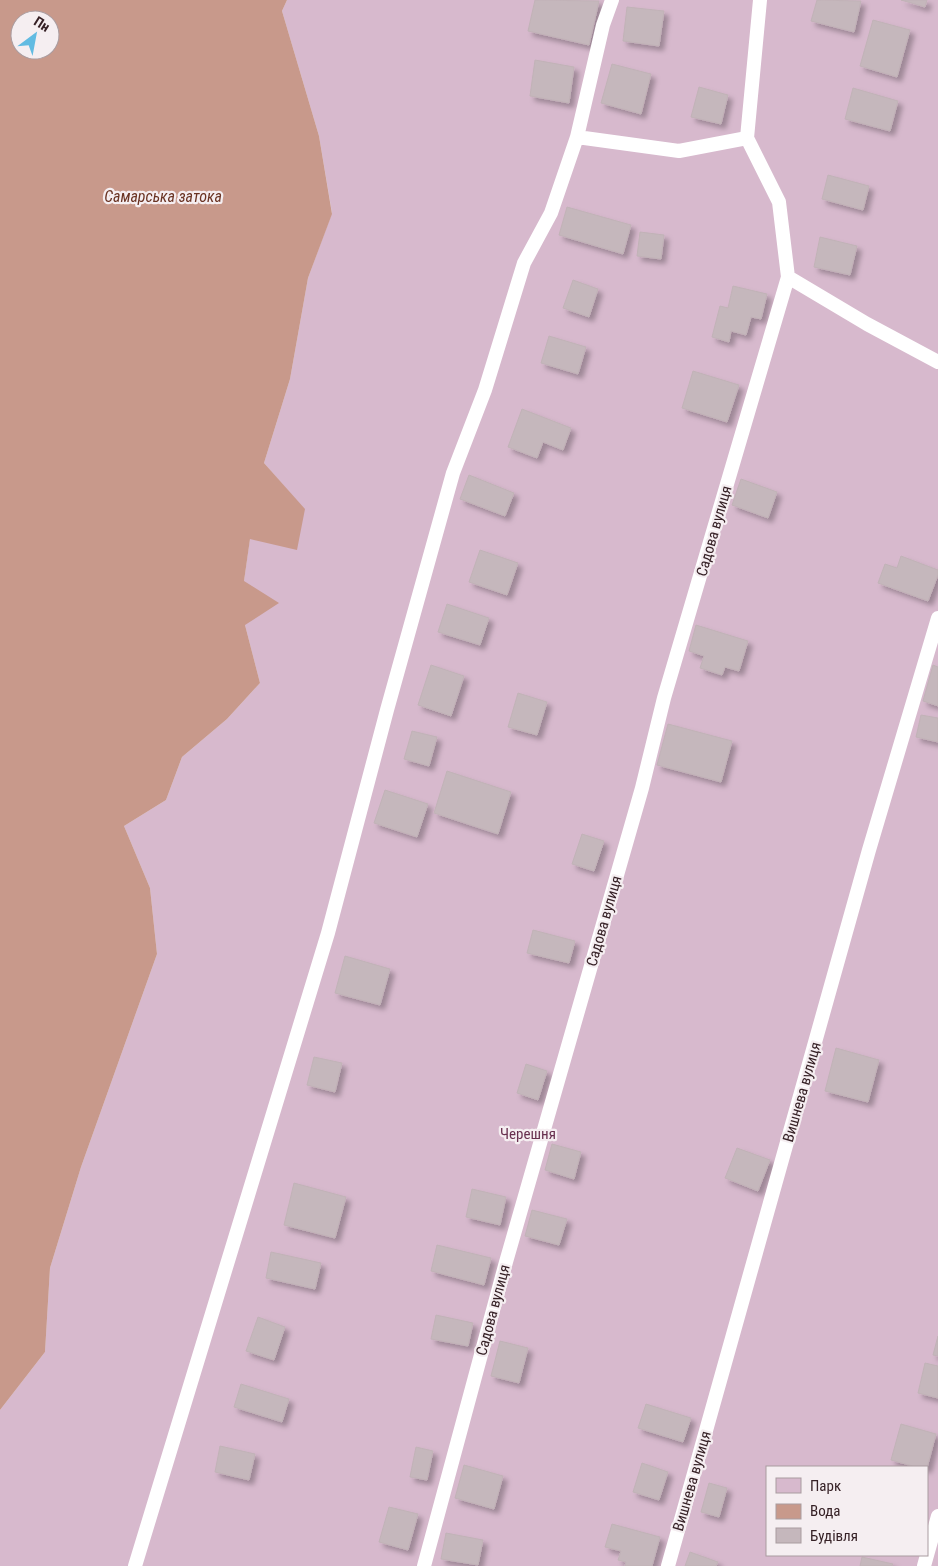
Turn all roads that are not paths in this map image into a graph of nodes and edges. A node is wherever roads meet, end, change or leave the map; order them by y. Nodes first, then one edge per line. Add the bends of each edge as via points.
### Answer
1 (612, 0) edge
2 (760, 0) edge
3 (577, 136) junction
4 (747, 138) junction
5 (788, 277) junction
6 (938, 362) edge
7 (938, 618) edge
8 (938, 1516) edge
9 (928, 1552) edge
10 (135, 1566) edge
11 (424, 1566) edge
12 (668, 1566) edge

1 - 3 lane
2 - 4 lane
3 - 4 lane via 679,151
3 - 10 lane via 551,213 524,263 485,390 453,473 328,933
4 - 5 lane via 779,202
5 - 6 lane
5 - 11 lane, Садова вулиця via 664,698 642,788 508,1252
7 - 12 lane, Вишнева вулиця via 871,841
8 - 9 lane

